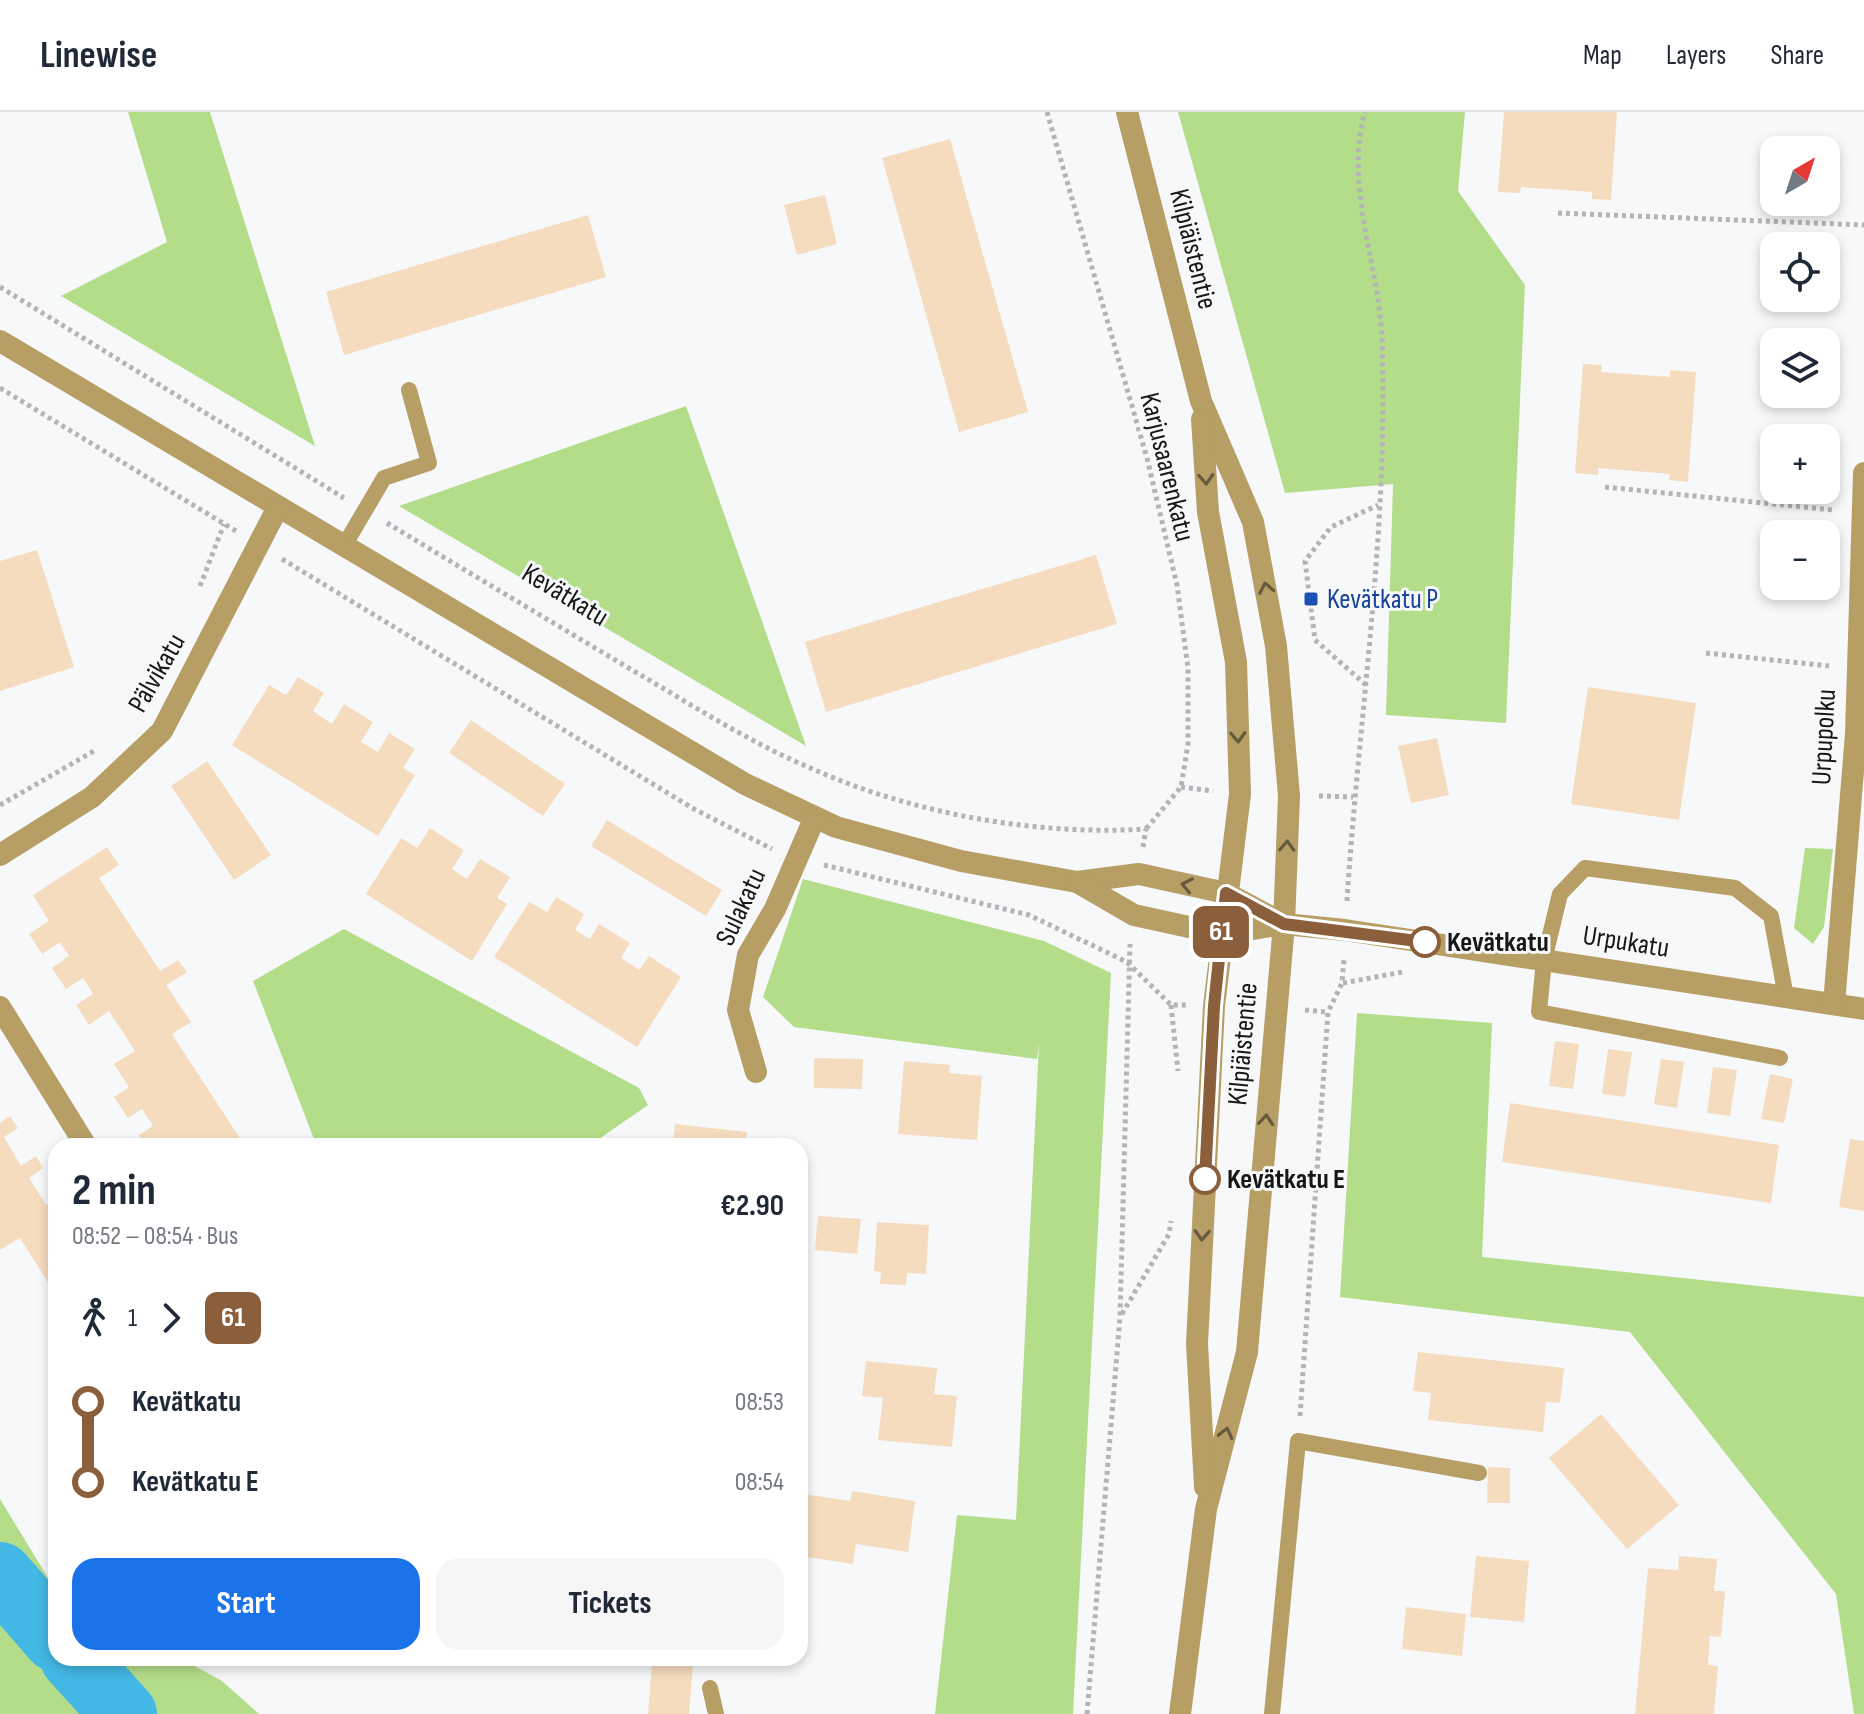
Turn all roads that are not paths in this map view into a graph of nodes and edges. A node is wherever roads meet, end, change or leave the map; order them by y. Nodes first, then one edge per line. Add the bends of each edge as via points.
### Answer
1 (1127, 112) edge
2 (0, 341) edge
3 (409, 390) dead end
4 (1201, 401) junction
5 (1864, 473) edge
6 (278, 507) junction
7 (344, 546) junction
8 (815, 817) junction
9 (0, 855) edge
10 (1077, 882) junction
11 (1226, 893) junction
12 (1284, 924) junction
13 (1221, 934) junction
14 (1544, 960) junction
15 (1786, 997) junction
16 (1834, 1004) junction
17 (0, 1007) edge
18 (1864, 1009) edge
19 (1780, 1058) dead end
20 (756, 1072) dead end
21 (81, 1138) edge
22 (1479, 1473) dead end
23 (1206, 1509) junction
24 (710, 1688) dead end
25 (716, 1714) edge
26 (1180, 1714) edge
27 (1272, 1714) edge

1 - 4 street, Kilpiäistentie
2 - 6 street
3 - 7 lane via 429,463 384,478
4 -> 11 street, Kilpiäistentie via 1208,512 1236,662 1240,794
12 -> 4 street, Kilpiäistentie via 1289,796 1276,646 1253,522
5 - 16 street, Urpupolku via 1858,668
6 - 7 street
6 - 9 street, Pälvikatu via 162,731 92,797
7 - 8 street via 745,784
8 - 10 street via 961,861
8 - 20 street, Sulakatu via 775,909 748,955 738,1010
11 -> 10 street via 1139,874
10 - 13 street via 1134,915
11 - 12 street
11 - 13 street, Kilpiäistentie
12 - 13 street
12 - 14 street, Urpukatu
23 -> 12 street, Kilpiäistentie via 1247,1352
13 -> 23 street, Kilpiäistentie via 1197,1344
14 - 15 street, Urpukatu
14 - 15 lane via 1560,894 1585,868 1735,888 1771,916
14 - 19 lane via 1539,1012
15 - 16 street, Urpukatu
16 - 18 street, Urpukatu
17 - 21 street
22 - 27 lane via 1298,1441
23 - 26 street, Kilpiäistentie
24 - 25 lane

